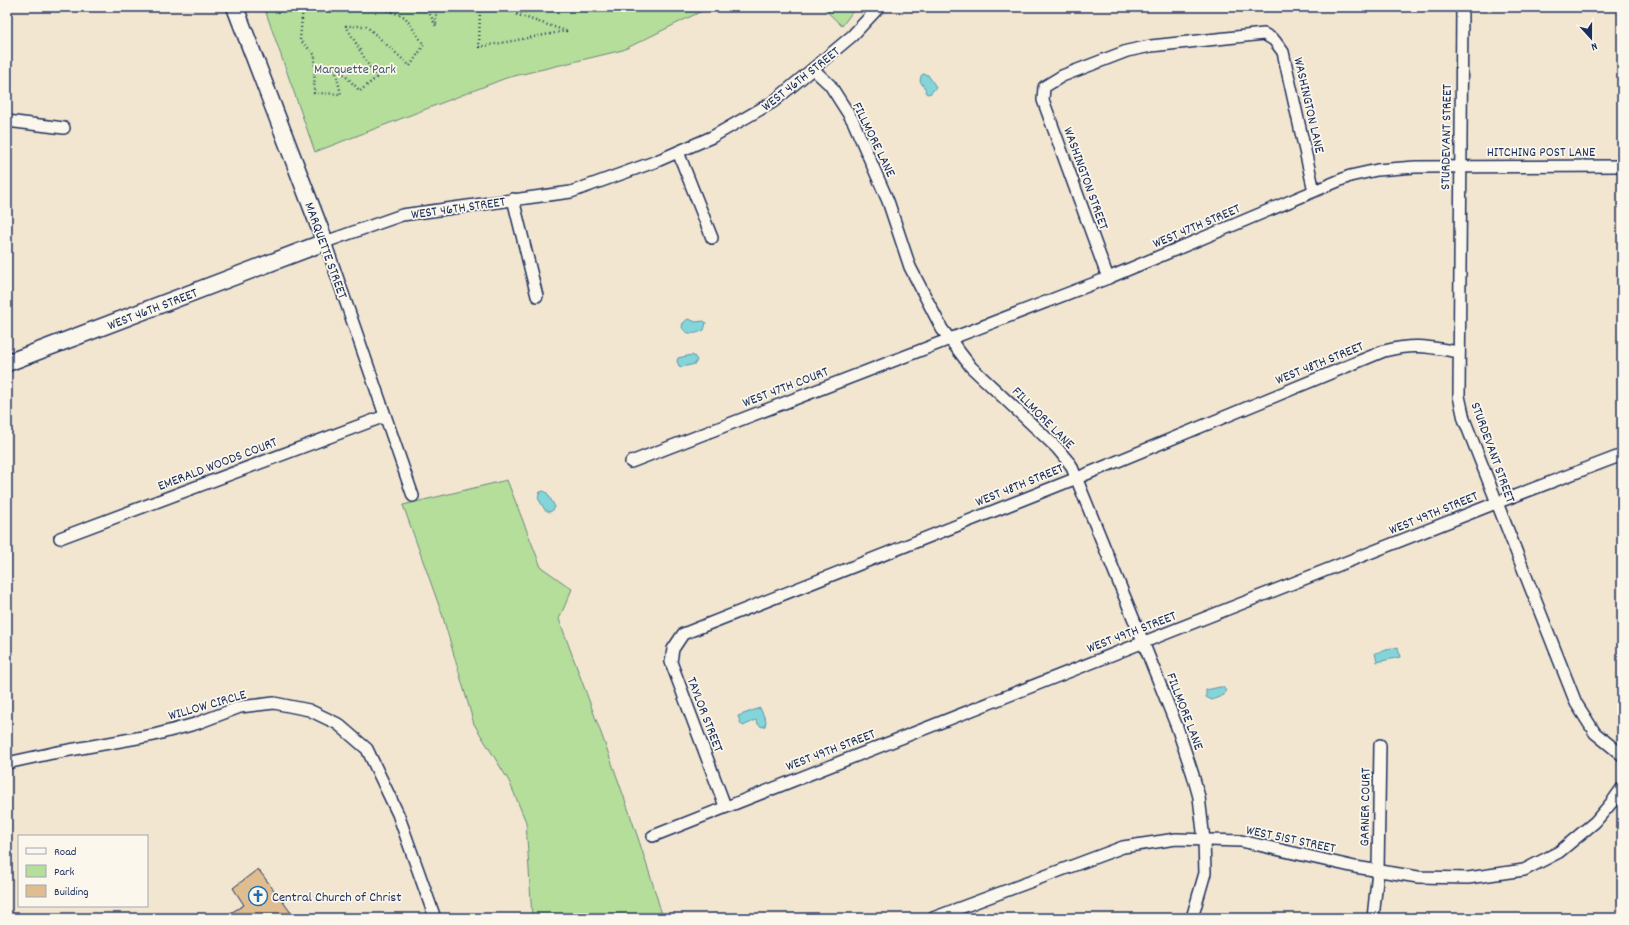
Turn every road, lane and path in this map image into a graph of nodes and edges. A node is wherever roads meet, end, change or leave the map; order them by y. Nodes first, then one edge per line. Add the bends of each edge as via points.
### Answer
1 (235, 7) edge
2 (303, 7) edge
3 (380, 7) edge
4 (426, 7) edge
5 (436, 7) edge
6 (480, 7) edge
7 (544, 7) edge
8 (880, 7) edge
9 (1462, 7) edge
10 (813, 69) junction
11 (1044, 87) joint
12 (7, 120) edge
13 (64, 128) dead end
14 (678, 152) junction
15 (1622, 166) edge
16 (1460, 167) junction
17 (1314, 191) junction
18 (513, 199) junction
19 (712, 238) dead end
20 (325, 242) junction
21 (1108, 278) junction
22 (537, 296) dead end
23 (950, 339) junction
24 (1459, 352) junction
25 (7, 364) edge
26 (385, 416) junction
27 (1622, 455) edge
28 (631, 462) dead end
29 (1077, 478) junction
30 (413, 496) dead end
31 (1496, 503) junction
32 (60, 538) dead end
33 (683, 634) joint
34 (1143, 642) junction
35 (1380, 745) dead end
36 (1622, 755) edge
37 (7, 763) edge
38 (1622, 788) edge
39 (725, 806) junction
40 (653, 836) dead end
41 (1204, 840) junction
42 (1378, 871) junction
43 (435, 918) edge
44 (933, 918) edge
45 (1192, 918) edge
46 (1373, 918) edge

1 - 20 street, MARQUETTE STREET
2 - 3 path via 300,40 314,55 314,93 341,94 334,64 360,91 376,78 346,26 366,26 410,66 424,45 405,17
4 - 5 path via 436,26
6 - 7 path via 479,47 566,31 515,14
8 - 10 street, WEST 46TH STREET via 852,36
9 - 16 street, STURDEVANT STREET
10 - 14 street, WEST 46TH STREET via 773,102 712,137
10 - 23 street, FILLMORE LANE via 830,85 853,121 888,201 910,267 942,329
11 - 17 street, WASHINGTON LANE via 1062,76 1127,51 1150,46 1264,34 1274,40 1283,52
11 - 21 street, WASHINGTON STREET via 1043,100
12 - 13 street
14 - 18 street, WEST 46TH STREET via 571,192
14 - 19 street
15 - 16 street, HITCHING POST LANE
16 - 17 street, WEST 47TH STREET via 1377,170 1350,176
16 - 24 street, STURDEVANT STREET
17 - 21 street, WEST 47TH STREET
18 - 20 street, WEST 46TH STREET via 402,215
18 - 22 street
20 - 25 street, WEST 46TH STREET
20 - 26 street, MARQUETTE STREET
21 - 23 street, WEST 47TH STREET
23 - 28 street, WEST 47TH COURT
23 - 29 street, FILLMORE LANE via 971,367 1057,448 1071,465
24 - 29 street, WEST 48TH STREET via 1416,345 1384,351
24 - 31 street, STURDEVANT STREET via 1459,396 1464,419
26 - 30 street, MARQUETTE STREET
26 - 32 street, EMERALD WOODS COURT
27 - 31 street, WEST 49TH STREET
29 - 33 street, WEST 48TH STREET
29 - 34 street, FILLMORE LANE
31 - 34 street, WEST 49TH STREET
31 - 36 street, STURDEVANT STREET via 1576,703 1595,733
33 - 39 street, TAYLOR STREET via 673,649 672,662
34 - 39 street, WEST 49TH STREET
34 - 41 street, FILLMORE LANE via 1194,775
35 - 42 street, GARNER COURT
37 - 43 street, WILLOW CIRCLE via 154,735 195,724 240,707 274,703 310,710 338,724 367,749 398,814
38 - 42 street, WEST 51ST STREET via 1595,822 1559,852 1524,870 1468,878 1418,877
39 - 40 street, WEST 49TH STREET
41 - 42 street, WEST 51ST STREET via 1242,841
41 - 44 street, WEST 51ST STREET via 1176,839 1123,847
41 - 45 street, FILLMORE LANE via 1204,873
42 - 46 street, GARNER COURT

